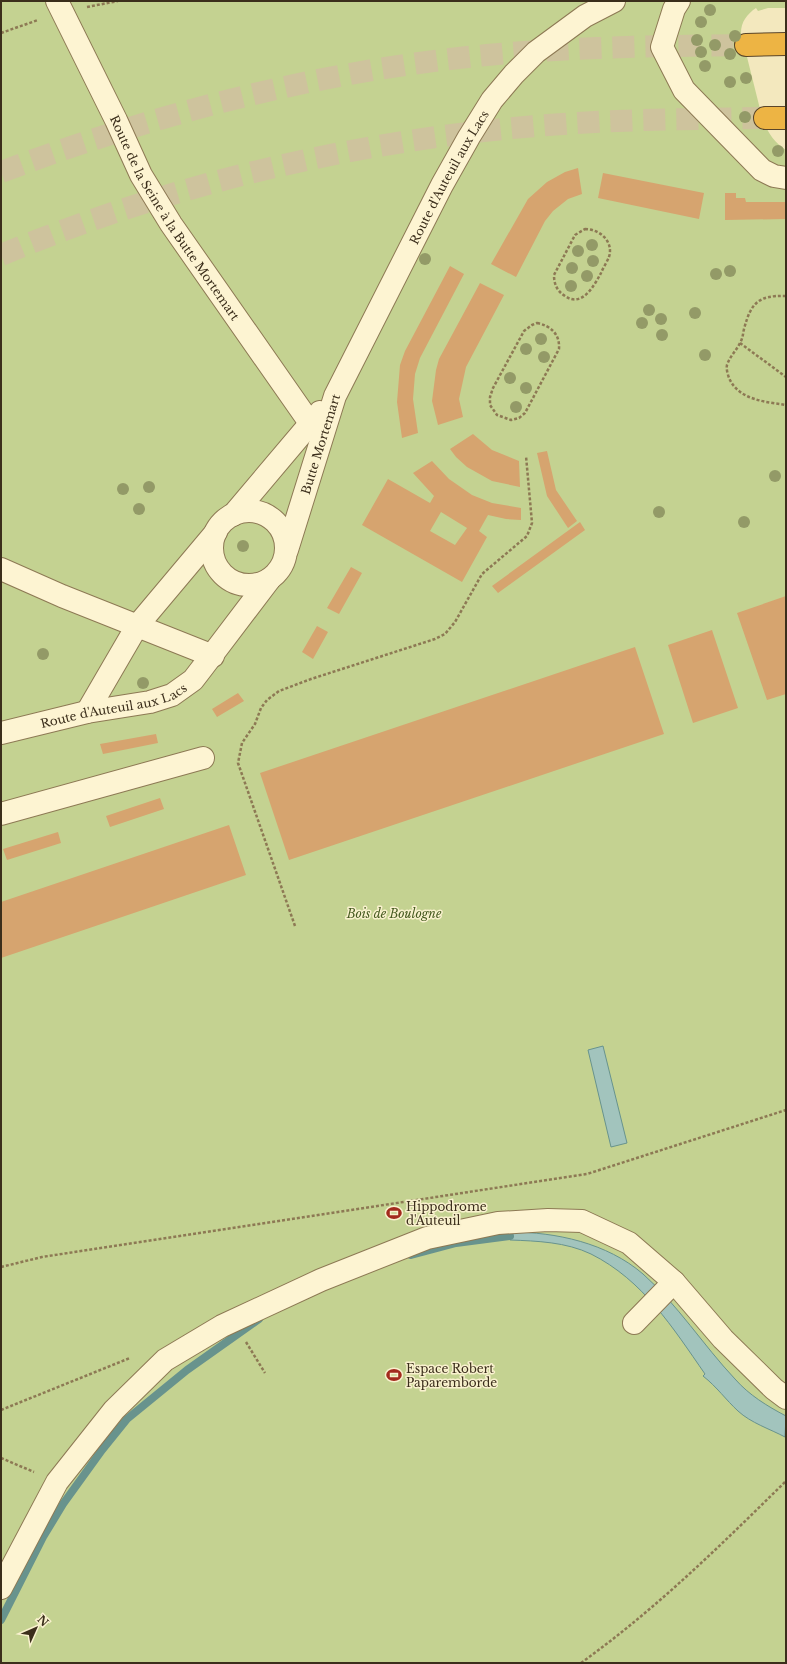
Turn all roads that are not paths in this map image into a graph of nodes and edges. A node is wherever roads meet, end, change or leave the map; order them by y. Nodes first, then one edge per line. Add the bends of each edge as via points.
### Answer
1 (614, 1) edge
2 (679, 1) edge
3 (60, 6) edge
4 (786, 44) edge
5 (746, 45) tunnel mouth
6 (786, 178) edge
7 (335, 396) junction
8 (310, 423) junction
9 (233, 515) junction
10 (216, 531) junction
11 (287, 550) junction
12 (1, 569) edge
13 (269, 580) junction
14 (137, 626) junction
15 (213, 656) junction
16 (87, 712) junction
17 (1, 733) edge
18 (203, 758) dead end
19 (1, 814) edge
20 (674, 1282) junction
21 (634, 1323) dead end
22 (786, 1398) edge
23 (1, 1588) edge

1 - 7 street, Route d'Auteuil aux Lacs via 585,16 542,48 514,74 492,100 442,185
2 - 6 street via 662,46 684,90 762,170
3 - 8 street, Route de la Seine à la Butte Mortemart via 141,175 171,224
4 - 5 highway
7 - 8 street, Butte Mortemart
7 - 11 street, Butte Mortemart
8 - 9 street, Butte Mortemart
9 - 10 street, Butte Mortemart
9 - 11 street via 246,511 270,517 279,526
10 - 13 street via 212,543 213,555 224,576 246,586 258,585
10 - 14 street, Butte Mortemart
11 - 13 street, Butte Mortemart via 278,572
12 - 14 street
13 - 15 street, Butte Mortemart
14 - 15 street
14 - 16 street, Butte Mortemart
15 - 16 street, Route d'Auteuil aux Lacs via 193,680 172,695 150,702
16 - 17 street, Route d'Auteuil aux Lacs
18 - 19 street
20 - 21 street
20 - 22 street via 722,1339
20 - 23 street via 629,1243 582,1221 548,1220 498,1223 427,1238 321,1280 233,1321 165,1360 114,1410 57,1482

